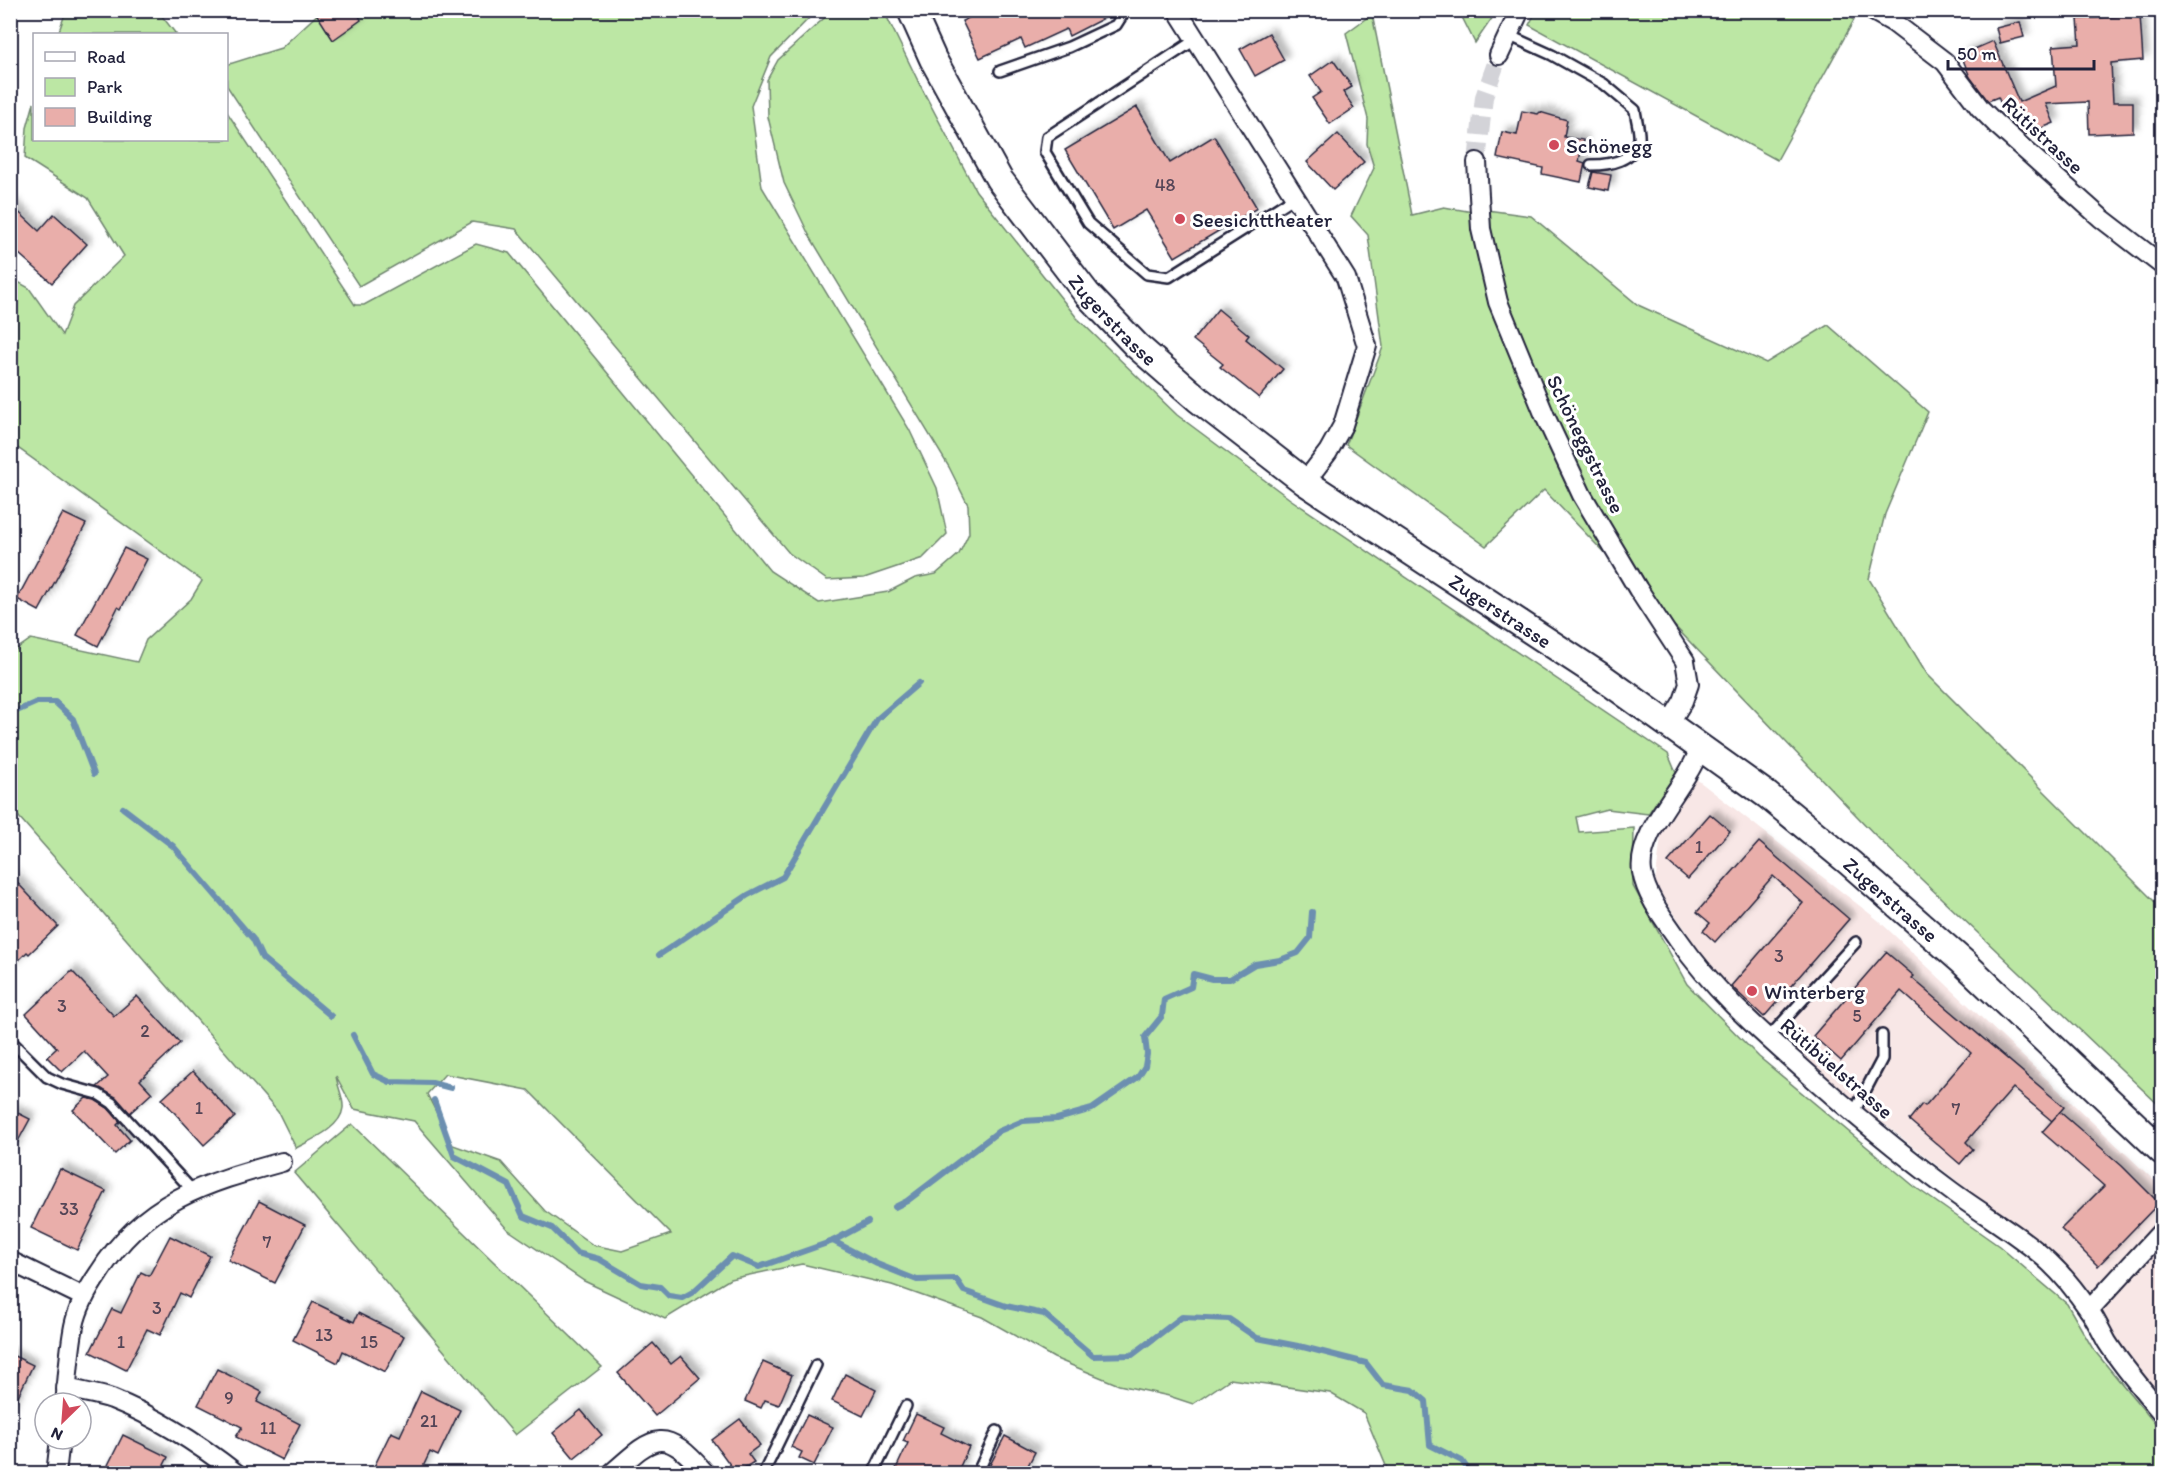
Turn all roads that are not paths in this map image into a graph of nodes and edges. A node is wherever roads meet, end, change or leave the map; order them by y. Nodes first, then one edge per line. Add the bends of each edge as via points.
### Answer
1 (911, 10) edge
2 (1123, 10) edge
3 (1177, 10) edge
4 (1520, 10) edge
5 (1871, 10) edge
6 (1508, 35) junction
7 (1195, 40) junction
8 (1499, 55) tunnel mouth
9 (1000, 71) dead end
10 (1477, 162) tunnel mouth
11 (1592, 165) dead end
12 (1295, 198) junction
13 (2163, 265) edge
14 (1305, 482) junction
15 (1669, 724) junction
16 (1701, 747) junction
17 (1856, 942) dead end
18 (1882, 1035) dead end
19 (1768, 1038) junction
20 (10, 1040) edge
21 (1853, 1114) junction
22 (2163, 1151) edge
23 (282, 1162) dead end
24 (192, 1190) junction
25 (2163, 1231) edge
26 (10, 1261) edge
27 (84, 1297) junction
28 (2090, 1310) junction
29 (816, 1365) dead end
30 (66, 1391) edge
31 (93, 1397) edge
32 (906, 1406) dead end
33 (2163, 1413) edge
34 (996, 1431) dead end
35 (59, 1451) edge
36 (56, 1473) edge
37 (237, 1473) edge
38 (611, 1473) edge
39 (705, 1473) edge
40 (763, 1473) edge
41 (873, 1473) edge
42 (977, 1473) edge

1 - 14 main road, Zugerstrasse via 933,59 999,179 1087,294 1136,345 1199,400
2 - 9 lane via 1116,25 1070,47
3 - 7 street
4 - 6 street
5 - 13 street, Rütistrasse via 1946,62 1996,124 2101,218
6 - 8 street
6 - 11 lane via 1604,84 1635,110 1639,138 1633,150 1608,165
7 - 12 street
7 - 12 lane via 1047,137 1045,152 1088,223 1147,274 1169,277
10 - 15 street, Schöneggstrasse via 1481,229 1498,302 1545,416 1582,495 1685,662 1689,684
12 - 14 street via 1346,278 1367,346 1343,425
14 - 15 main road, Zugerstrasse
15 - 16 main road, Zugerstrasse
16 - 19 street, Rütibüelstrasse via 1656,822 1642,856 1645,884 1693,960 1717,990
16 - 22 main road, Zugerstrasse via 1868,878
17 - 19 lane
18 - 21 lane via 1882,1059
19 - 21 street, Rütibüelstrasse
20 - 24 lane via 47,1077 98,1094 112,1103
21 - 28 street, Rütibüelstrasse via 1899,1153 2049,1262
23 - 24 street
24 - 27 street via 163,1207 126,1239
25 - 28 street
26 - 27 street
27 - 30 street via 74,1325
28 - 33 street, Rütibüelstrasse via 2107,1341
29 - 40 lane
31 - 37 street via 111,1399 139,1412 194,1441
32 - 41 lane
34 - 42 lane
35 - 36 street
38 - 39 street via 641,1448 663,1439 676,1444

